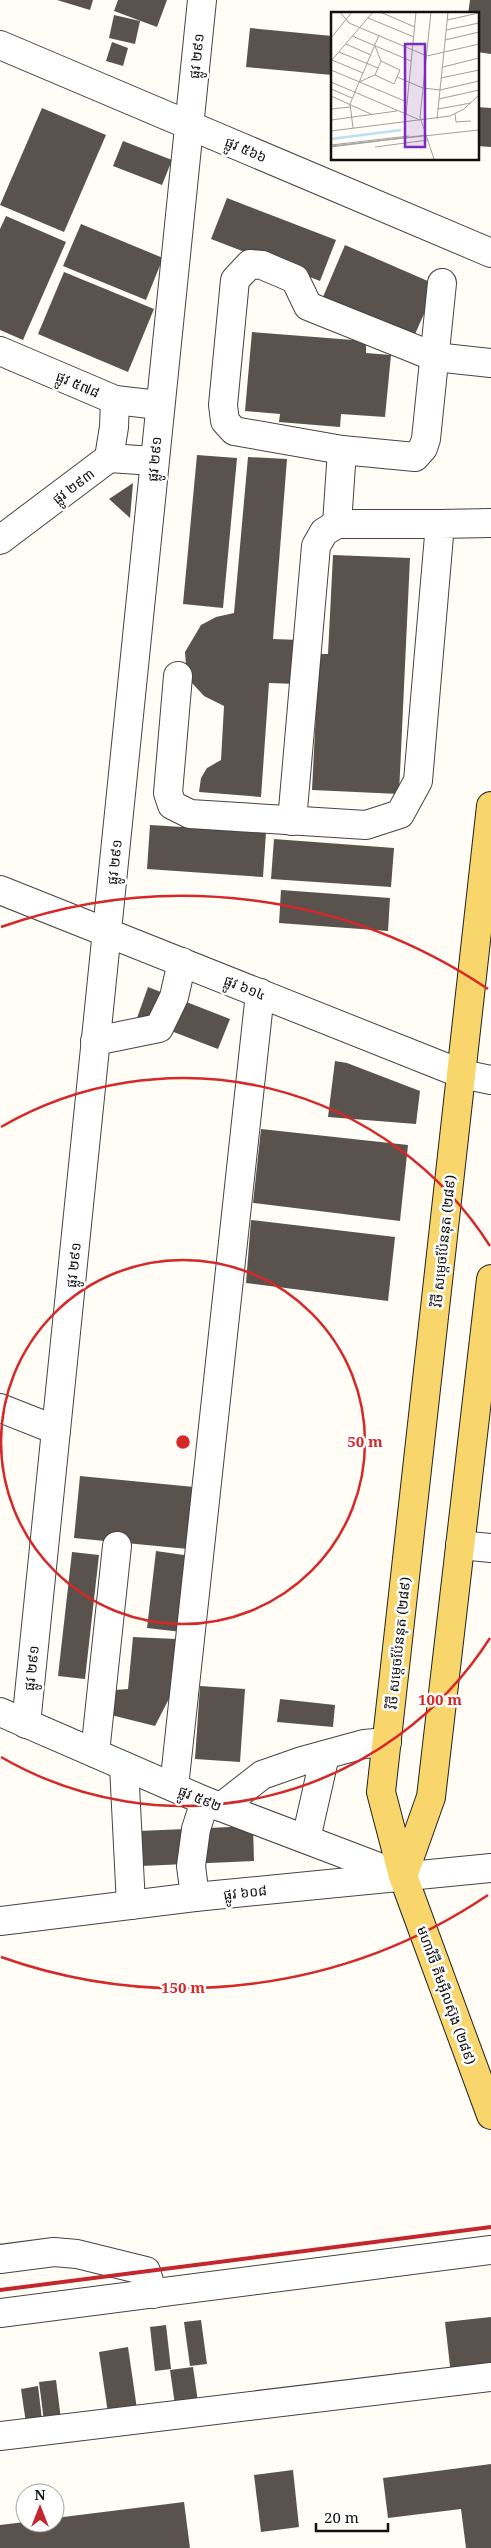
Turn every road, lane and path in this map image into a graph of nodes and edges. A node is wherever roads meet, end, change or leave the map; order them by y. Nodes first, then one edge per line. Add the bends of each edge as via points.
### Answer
1 (202, 0) edge
2 (0, 45) edge
3 (189, 125) junction
4 (491, 253) edge
5 (442, 283) dead end
6 (0, 351) edge
7 (435, 357) junction
8 (491, 363) edge
9 (115, 400) junction
10 (159, 405) junction
11 (342, 450) junction
12 (109, 458) junction
13 (154, 462) junction
14 (491, 523) edge
15 (337, 524) junction
16 (440, 524) junction
17 (0, 540) edge
18 (178, 676) dead end
19 (491, 806) edge
20 (292, 821) junction
21 (0, 890) edge
22 (106, 932) junction
23 (182, 962) junction
24 (260, 993) junction
25 (95, 1041) junction
26 (462, 1074) junction
27 (491, 1080) edge
28 (491, 1279) edge
29 (488, 1330) edge
30 (0, 1408) edge
31 (56, 1430) junction
32 (460, 1545) junction
33 (117, 1546) dead end
34 (491, 1548) edge
35 (0, 1712) edge
36 (26, 1724) junction
37 (387, 1742) junction
38 (95, 1753) junction
39 (325, 1755) junction
40 (124, 1766) junction
41 (174, 1787) junction
42 (213, 1804) junction
43 (306, 1839) junction
44 (491, 1868) edge
45 (403, 1876) junction
46 (196, 1897) junction
47 (131, 1904) junction
48 (0, 1921) edge
49 (491, 2115) edge
50 (491, 2250) edge
51 (0, 2259) edge
52 (153, 2294) junction
53 (0, 2314) edge
54 (491, 2377) edge
55 (0, 2436) edge

1 - 3 street, ផ្លូវ ២៩១
2 - 3 street, ផ្លូវ ៥៦៦
3 - 4 street, ផ្លូវ ៥៦៦
3 - 10 street, ផ្លូវ ២៩១
5 - 7 street
6 - 9 street, ផ្លូវ ៥៧៨
7 - 8 street
7 - 11 street via 426,438 415,457
7 - 11 street via 308,306 295,279 262,265 250,264 235,280 223,405 225,421 234,431
9 - 10 street, ផ្លូវ ៥៧៨
9 - 12 street
10 - 13 street, ផ្លូវ ២៩១
11 - 15 street
12 - 13 street
12 - 17 street, ផ្លូវ ២៩៣
13 - 22 street, ផ្លូវ ២៩១
14 - 16 street
15 - 16 street
15 - 20 street via 324,532 316,546
16 - 20 street via 418,781 400,814 366,825
18 - 20 street via 168,793 172,805 190,814
19 - 26 main road, វិថី សម្តេចប៉ែននុត (២៨៩)
21 - 22 street, ផ្លូវ ៦១៤
22 - 23 street, ផ្លូវ ៦១៤
22 - 25 street, ផ្លូវ ២៩១
23 - 24 street, ផ្លូវ ៦១៤
23 - 25 street via 174,997 158,1028
24 - 26 street, ផ្លូវ ៦១៤
24 - 41 street
25 - 31 street, ផ្លូវ ២៩១
26 - 27 street, ផ្លូវ ៦១៤
26 - 37 main road, វិថី សម្តេចប៉ែននុត (២៨៩)
28 - 29 main road
29 - 32 main road
30 - 31 street
31 - 36 street, ផ្លូវ ២៩១
32 - 34 street
32 - 45 main road via 431,1796
33 - 38 street
35 - 36 street, ផ្លូវ ៥៩២
36 - 38 street, ផ្លូវ ៥៩២
37 - 39 street via 364,1744
37 - 45 main road, វិថី សម្តេចប៉ែននុត (២៨៩) via 381,1792
38 - 40 street, ផ្លូវ ៥៩២
39 - 42 street via 262,1775
39 - 43 street
40 - 41 street, ផ្លូវ ៥៩២
40 - 47 street
41 - 42 street, ផ្លូវ ៥៩២
42 - 43 street, ផ្លូវ ៥៩២
42 - 46 street via 196,1829 191,1866
43 - 45 street, ផ្លូវ ៥៩២
44 - 45 street, ផ្លូវ ៦០៨
45 - 46 street, ផ្លូវ ៦០៨
45 - 49 main road, មហាវិថី គីមអ៊ីលស៊ុង (២៨៩)
46 - 47 street, ផ្លូវ ៦០៨
47 - 48 street, ផ្លូវ ៦០៨
50 - 52 street
51 - 52 street via 54,2252 78,2254 146,2271
52 - 53 street
54 - 55 street

